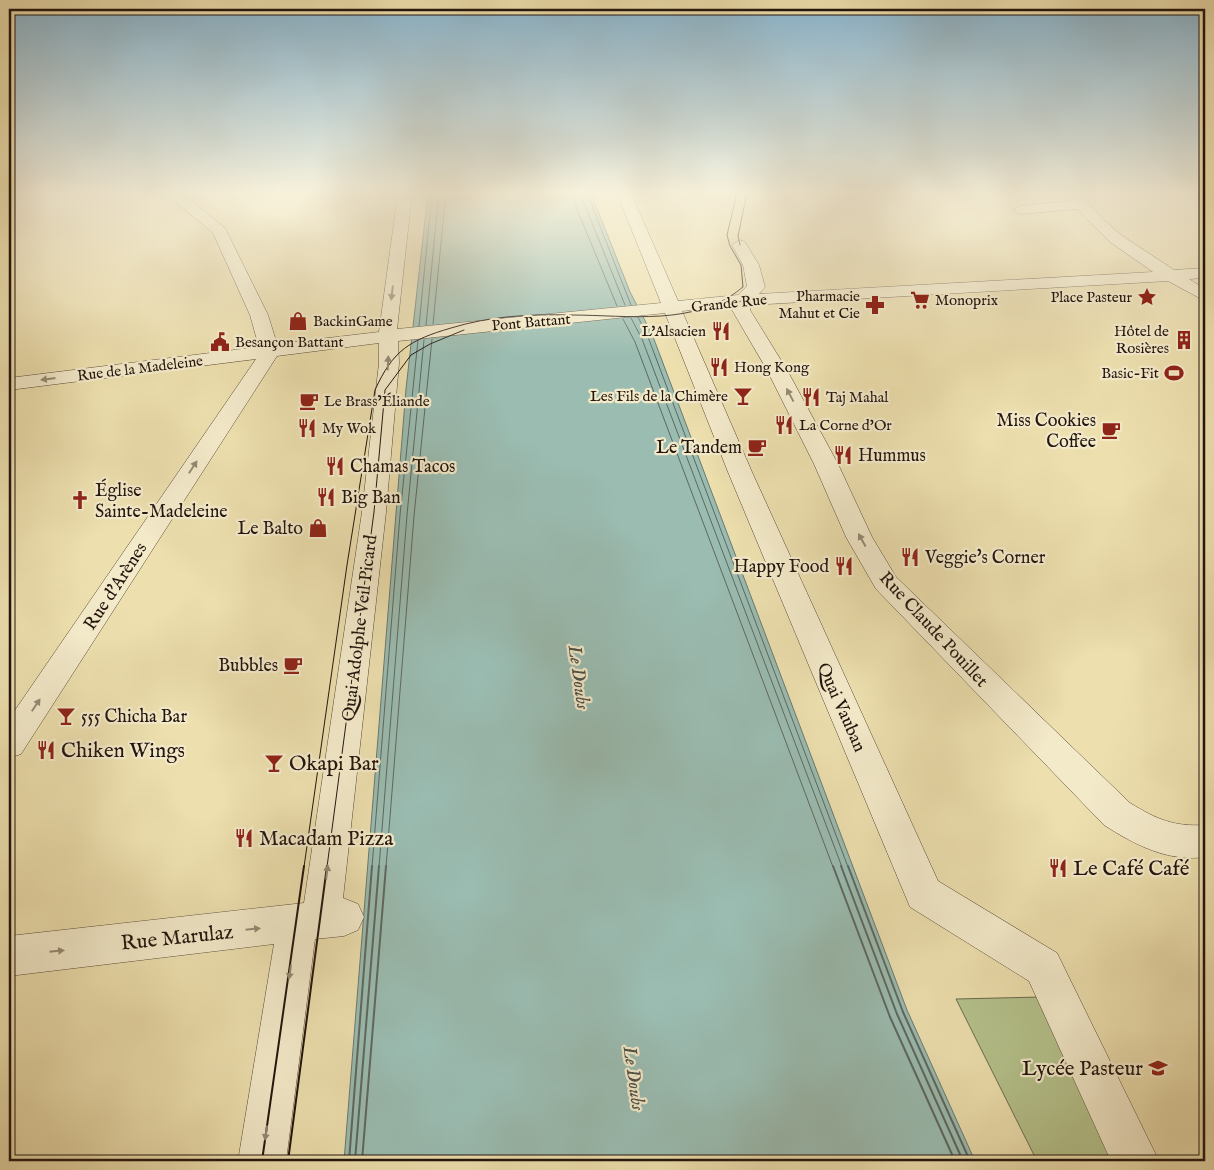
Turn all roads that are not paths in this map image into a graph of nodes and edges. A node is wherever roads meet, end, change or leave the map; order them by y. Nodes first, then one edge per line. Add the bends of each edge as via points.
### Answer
1 (228, 248) edge
2 (398, 248) edge
3 (644, 248) edge
4 (741, 248) edge
5 (1130, 248) edge
6 (1205, 273) edge
7 (1171, 276) junction
8 (1205, 296) edge
9 (742, 300) junction
10 (667, 309) junction
11 (388, 336) junction
12 (270, 352) junction
13 (9, 384) edge
14 (9, 745) edge
15 (1205, 841) edge
16 (321, 920) junction
17 (9, 956) edge
18 (262, 1161) edge
19 (1134, 1161) edge

1 - 12 street via 259,315
2 -> 11 street, Quai Adolphe Veil Picard
3 - 10 street, Quai Vauban
4 - 9 street via 751,265 756,287
5 - 7 street
6 - 7 street, Grande Rue
7 - 8 street
7 - 9 street, Grande Rue
9 - 10 street, Grande Rue
15 -> 9 street, Rue Claude Pouillet via 1187,842 1147,833 1117,814 886,583 859,537 826,464 777,370 741,310
10 - 11 street, Pont Battant
10 - 19 street, Quai Vauban via 924,894 1043,967
11 - 12 street, Rue de la Madeleine
16 -> 11 street, Quai Adolphe Veil Picard via 374,512 389,363
12 -> 13 street, Rue de la Madeleine
14 -> 12 street, Rue d'Arènes
17 -> 16 street, Rue Marulaz
16 -> 18 street, Quai Adolphe Veil Picard

